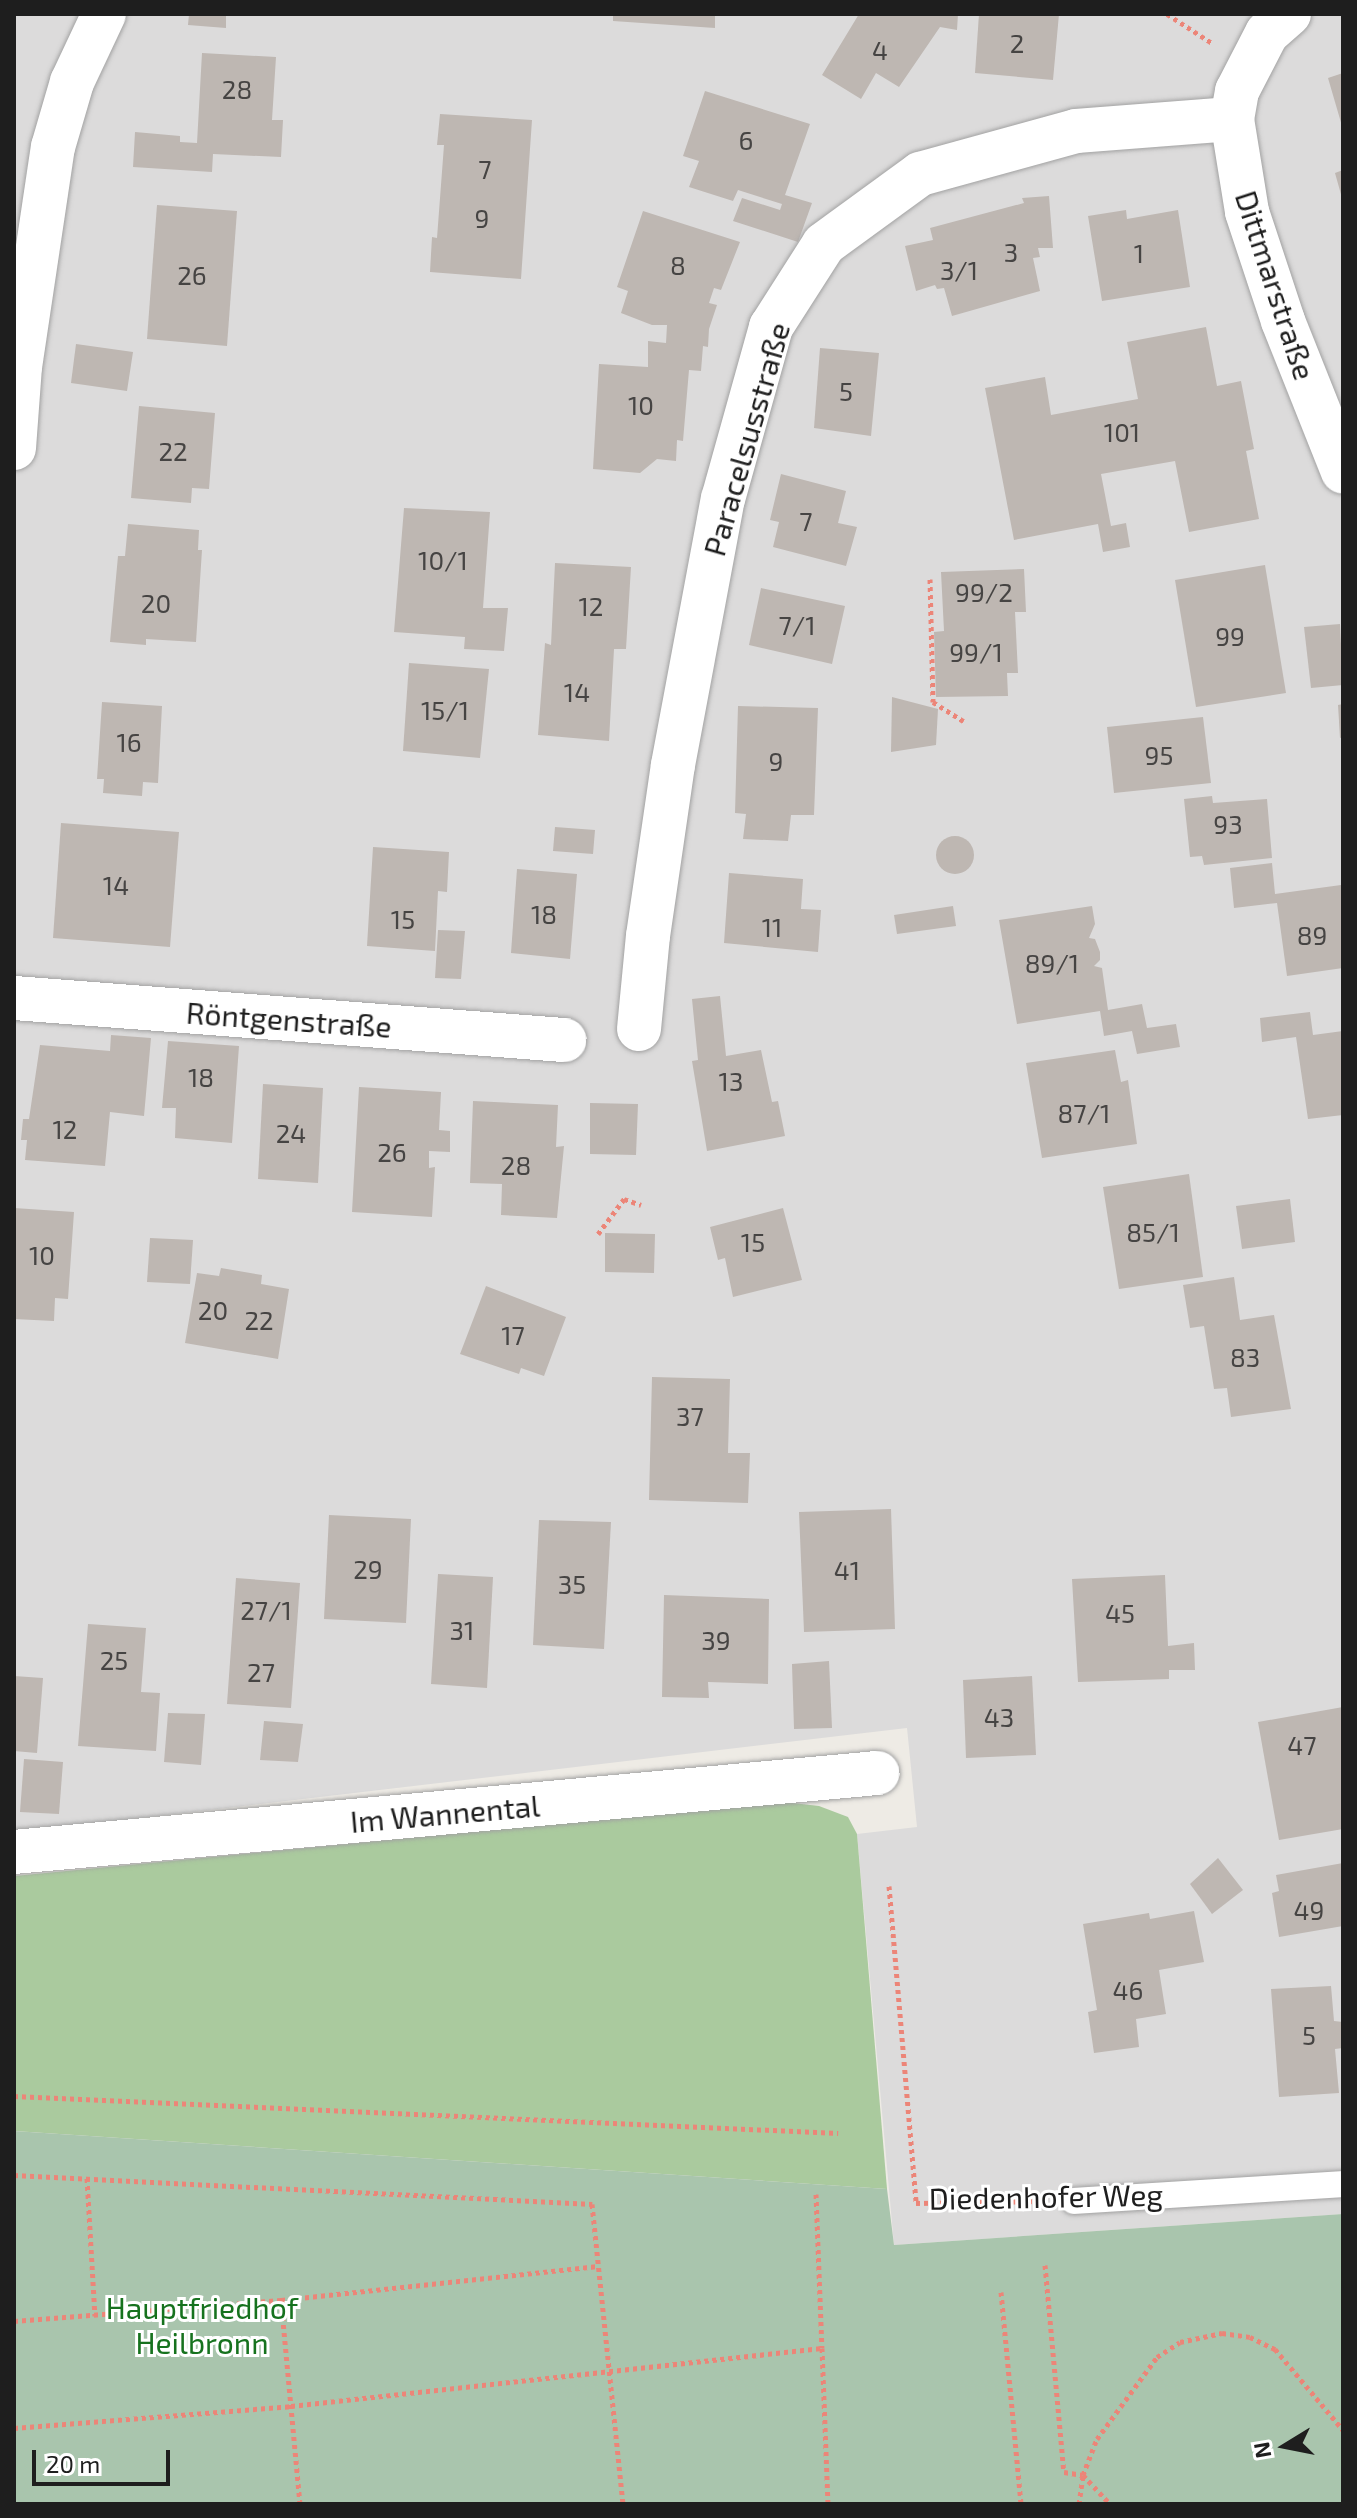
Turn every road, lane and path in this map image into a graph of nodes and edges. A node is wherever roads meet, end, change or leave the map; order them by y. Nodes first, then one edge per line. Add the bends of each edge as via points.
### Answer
1 (104, 14) edge
2 (1289, 14) edge
3 (1232, 119) junction
4 (17, 367) edge
5 (14, 448) edge
6 (1343, 472) edge
7 (930, 579) dead end
8 (964, 721) dead end
9 (14, 998) edge
10 (639, 1029) dead end
11 (564, 1040) dead end
12 (641, 1205) dead end
13 (598, 1234) dead end
14 (877, 1773) dead end
15 (14, 1852) edge
16 (889, 1886) dead end
17 (14, 2096) edge
18 (838, 2133) dead end
19 (14, 2175) edge
20 (87, 2178) junction
21 (1343, 2184) edge
22 (816, 2194) dead end
23 (1074, 2201) joint
24 (1045, 2265) dead end
25 (598, 2266) junction
26 (1001, 2292) dead end
27 (281, 2300) junction
28 (95, 2316) junction
29 (14, 2321) edge
30 (822, 2348) junction
31 (608, 2370) junction
32 (291, 2406) junction
33 (14, 2428) edge
34 (1343, 2430) edge
35 (1083, 2475) junction
36 (300, 2504) edge
37 (623, 2504) edge
38 (828, 2504) edge
39 (1021, 2504) edge
40 (1079, 2504) edge
41 (1110, 2504) edge

1 - 4 street via 72,82 53,147
2 - 3 street, Dittmarstraße via 1267,33 1237,91
3 - 6 street, Dittmarstraße via 1247,212
3 - 10 street, Paracelsusstraße via 1076,131 920,174 824,244 771,327 723,499 673,765
4 - 5 street
7 - 8 path via 933,702
9 - 11 street, Röntgenstraße
12 - 13 path via 624,1199
14 - 15 street, Im Wannental
16 - 23 path, Diedenhofer Weg via 916,2203
17 - 18 path
19 - 20 path
20 - 25 path via 592,2204
20 - 28 path
21 - 23 lane, Diedenhofer Weg
22 - 30 path
24 - 35 path via 1064,2472
25 - 27 path
25 - 31 path
26 - 39 path
27 - 28 path
27 - 32 path
28 - 29 path
30 - 31 path
30 - 38 path
31 - 32 path
31 - 37 path
32 - 33 path
32 - 36 path
34 - 35 path via 1275,2349 1250,2337 1222,2333 1180,2342 1157,2357 1097,2439
35 - 40 path
35 - 41 path

